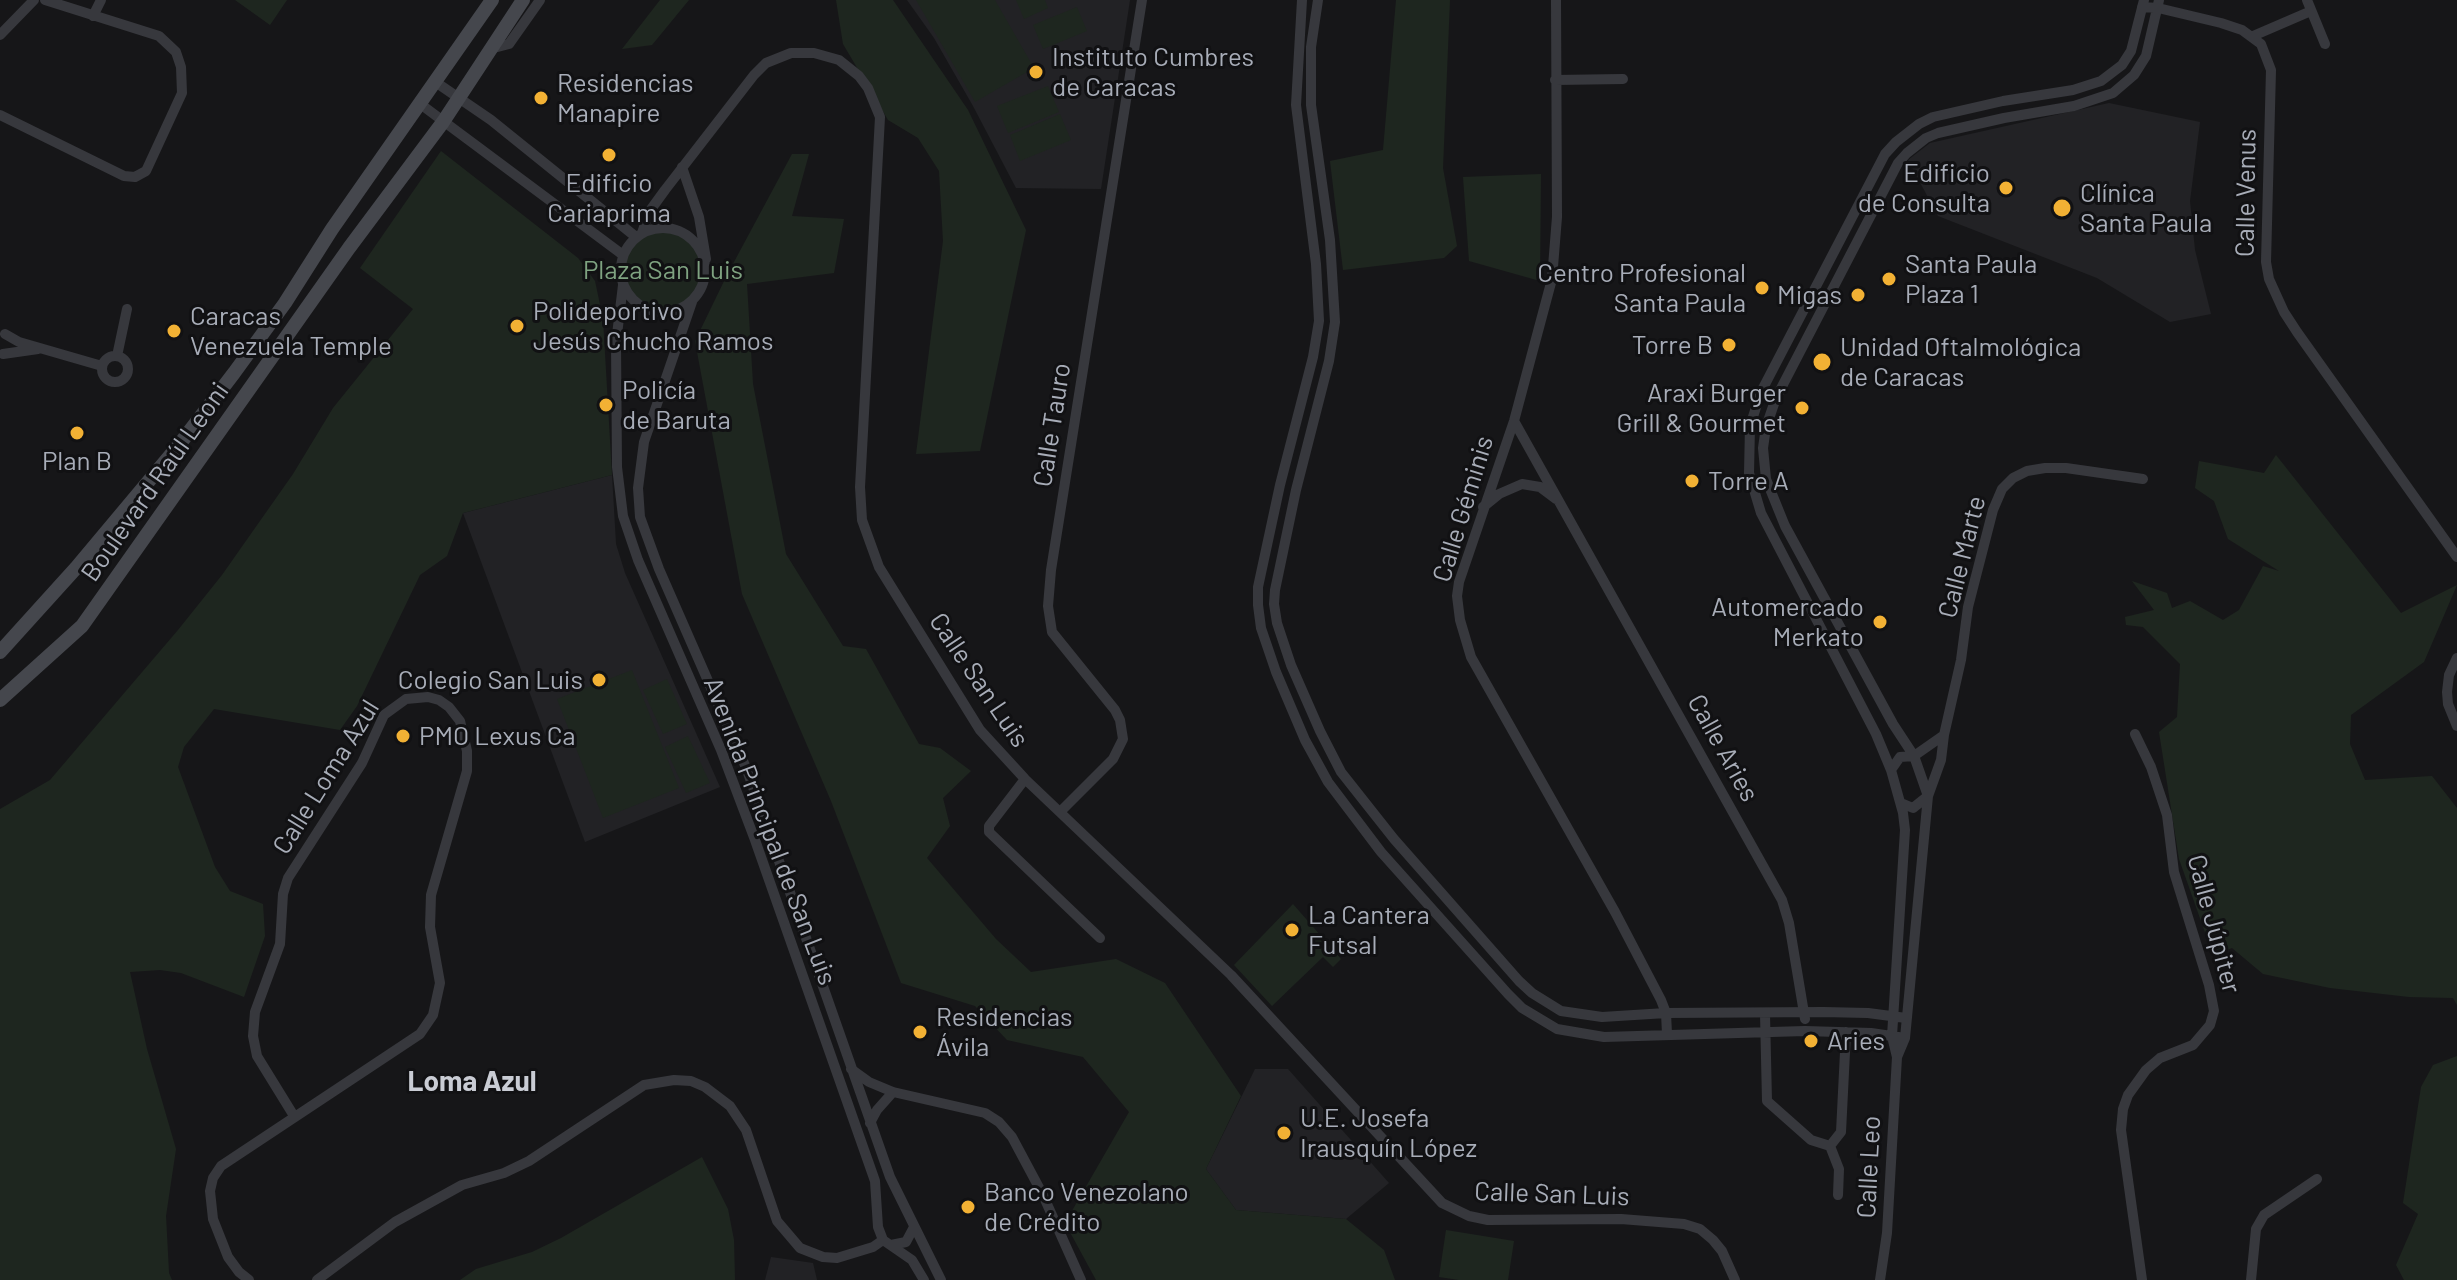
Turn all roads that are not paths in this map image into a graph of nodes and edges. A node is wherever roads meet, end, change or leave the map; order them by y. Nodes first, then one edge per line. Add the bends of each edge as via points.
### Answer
1 (34, 0) edge
2 (45, 0) edge
3 (101, 0) edge
4 (492, 0) edge
5 (523, 0) edge
6 (540, 0) edge
7 (1142, 0) edge
8 (1302, 0) edge
9 (1318, 0) edge
10 (1556, 0) edge
11 (2143, 4) edge
12 (2158, 4) edge
13 (2309, 5) edge
14 (93, 16) junction
15 (0, 35) edge
16 (2253, 36) junction
17 (2325, 44) dead end
18 (490, 49) junction
19 (1623, 79) dead end
20 (1555, 80) junction
21 (434, 81) junction
22 (457, 98) junction
23 (419, 103) junction
24 (0, 115) edge
25 (443, 122) junction
26 (682, 167) junction
27 (639, 235) junction
28 (623, 255) junction
29 (705, 265) junction
30 (623, 285) junction
31 (692, 302) junction
32 (127, 309) dead end
33 (2, 332) edge
34 (44, 349) junction
35 (2, 356) edge
36 (117, 356) junction
37 (102, 366) junction
38 (1514, 421) junction
39 (2143, 479) dead end
40 (1559, 501) junction
41 (1482, 509) junction
42 (2457, 557) edge
43 (0, 652) edge
44 (2457, 658) edge
45 (0, 700) edge
46 (2457, 726) edge
47 (2135, 734) dead end
48 (1944, 735) junction
49 (1914, 756) junction
50 (1891, 770) junction
51 (1025, 779) junction
52 (1928, 796) junction
53 (1901, 803) junction
54 (1060, 812) junction
55 (1417, 866) junction
56 (1404, 878) junction
57 (1100, 938) dead end
58 (1823, 1012) junction
59 (1666, 1013) junction
60 (1868, 1013) junction
61 (1765, 1014) junction
62 (1804, 1014) junction
63 (1893, 1016) junction
64 (1906, 1018) junction
65 (1805, 1031) junction
66 (1825, 1032) junction
67 (1846, 1032) junction
68 (1871, 1033) junction
69 (1667, 1034) junction
70 (1765, 1034) junction
71 (1892, 1036) junction
72 (1905, 1038) junction
73 (1897, 1057) junction
74 (850, 1069) junction
75 (893, 1092) junction
76 (294, 1116) junction
77 (870, 1123) junction
78 (1830, 1146) junction
79 (2317, 1179) dead end
80 (1838, 1195) dead end
81 (914, 1227) junction
82 (887, 1242) junction
83 (249, 1280) edge
84 (317, 1280) edge
85 (924, 1280) edge
86 (941, 1280) edge
87 (1081, 1280) edge
88 (1735, 1280) edge
89 (1880, 1280) edge
90 (2142, 1280) edge
91 (2251, 1280) edge

1 - 15 street
2 - 14 street
3 - 14 street
4 - 21 main road, Boulevard Raúl Leoni
5 - 18 main road, Boulevard Raúl Leoni
6 - 18 street via 509,44
7 - 54 street, Calle Tauro via 1048,606 1052,632 1115,710 1123,739 1113,759
8 - 56 street via 1296,105 1319,321 1258,605 1267,649 1317,764
9 - 55 street via 1311,105 1330,240 1335,322 1274,604 1287,654 1332,755
10 - 20 street, Calle Géminis
11 - 12 street
11 - 50 street, Calle Leo via 2127,58 2101,81 1941,115 1896,142 1885,154 1755,407 1748,462 1761,513
12 - 16 street
12 - 49 street via 2146,56 2113,93 1938,133 1907,153 1771,412 1763,460 1785,526
13 - 16 street
13 - 17 street
14 - 24 street via 159,36 176,52 182,93 146,171 124,176
16 - 42 street, Calle Venus via 2271,70 2266,262 2275,295
18 - 22 main road, Boulevard Raúl Leoni
19 - 20 street
20 - 38 street, Calle Géminis via 1557,217 1552,279
21 - 22 street
21 - 23 main road, Boulevard Raúl Leoni
22 - 25 main road, Boulevard Raúl Leoni
22 - 27 street
23 - 25 street
23 - 43 main road, Boulevard Raúl Leoni via 234,373 76,568
25 - 28 street
25 - 45 main road, Boulevard Raúl Leoni via 82,626
26 - 27 street, Calle San Luis
26 - 29 street via 705,243
26 - 51 street, Calle San Luis via 766,63 791,53 826,56 850,68 868,88 880,117 862,520 879,567 980,730
27 - 28 street
27 - 29 street via 658,228 682,232 695,242
28 - 30 street
29 - 31 street via 703,285
30 - 31 street via 633,301 658,313
30 - 82 street, Avenida Principal de San Luis via 616,343 617,467 623,516 755,840 875,1181 877,1223
31 - 74 street, Avenida Principal de San Luis via 644,442 640,517 747,770
32 - 36 street
33 - 34 street
33 - 35 street via 8,345
34 - 35 street
34 - 37 street
36 - 37 street
36 - 37 street via 127,363 124,379 107,380
38 - 40 street, Calle Aries
38 - 41 street, Calle Géminis
39 - 48 street, Calle Marte via 2045,468 2027,471 2002,489 1968,607
40 - 41 street via 1540,487 1522,484
40 - 62 street, Calle Aries via 1782,900
41 - 59 street, Calle Géminis via 1457,596 1463,638
44 - 46 street via 2447,692
47 - 90 street, Calle Júpiter via 2167,815 2174,872 2214,1011 2193,1045 2160,1058 2146,1070 2123,1109 2121,1130
48 - 49 street
48 - 52 street, Calle Marte
49 - 50 street via 1900,757
49 - 52 street
50 - 53 street, Calle Leo
51 - 54 street, Calle San Luis
51 - 57 street via 989,832
52 - 53 street via 1913,808
52 - 64 street, Calle Leo
53 - 63 street, Calle Leo via 1905,830
54 - 88 street, Calle San Luis via 1231,975 1442,1203 1488,1220 1684,1224 1713,1240
55 - 56 street
55 - 59 street via 1519,981 1546,1003 1561,1011 1602,1017
56 - 69 street via 1508,994 1540,1020 1565,1031 1604,1037
58 - 60 street
58 - 62 street
58 - 66 street via 1819,1022
59 - 61 street
59 - 69 street, Calle Géminis
60 - 63 street
60 - 68 street
61 - 62 street
61 - 70 street
62 - 65 street, Calle Aries
63 - 64 street
63 - 71 street, Calle Leo
64 - 72 street, Calle Leo
65 - 66 street
65 - 70 street
66 - 67 street
67 - 68 street
67 - 78 street via 1841,1132
68 - 71 street
69 - 70 street
70 - 78 street via 1767,1101 1811,1140
71 - 72 street
71 - 73 street, Calle Leo
72 - 73 street, Calle Leo
73 - 89 street, Calle Leo
74 - 75 street
74 - 77 street, Avenida Principal de San Luis
75 - 77 street
75 - 87 street via 985,1113 999,1122 1043,1195
76 - 76 street, Calle Loma Azul via 420,1034 433,1015 440,983 430,927 431,895 467,771 460,721 439,700 406,699 384,715 362,763 288,878 280,944 255,1012 253,1036 257,1056
76 - 83 street, Calle Loma Azul via 221,1166 213,1178 211,1206 220,1240
77 - 81 street, Avenida Principal de San Luis
78 - 80 street via 1839,1169
79 - 91 street via 2264,1215 2256,1229
81 - 82 street via 906,1242
81 - 86 street, Avenida Principal de San Luis
82 - 84 street via 837,1258 800,1248 777,1221 746,1130 730,1106 705,1087 674,1080 644,1085 529,1161 462,1185 395,1222
82 - 85 street via 912,1260

